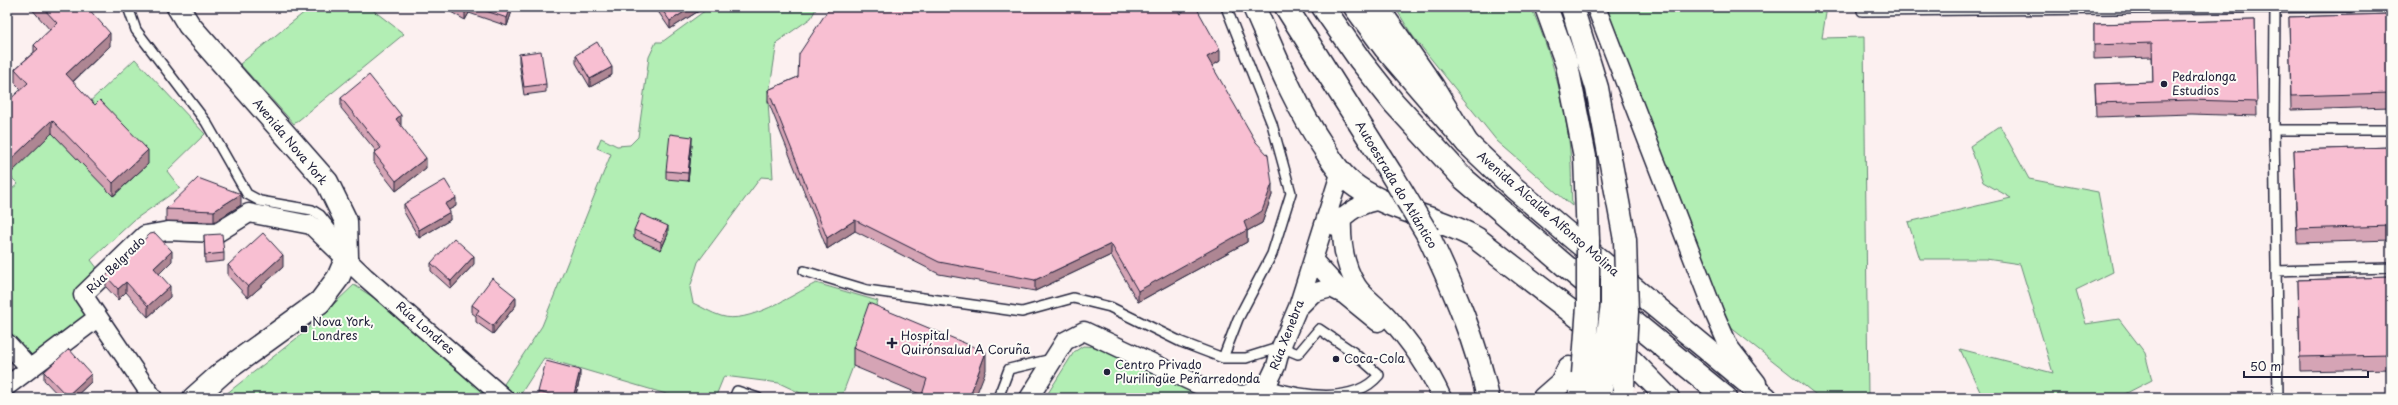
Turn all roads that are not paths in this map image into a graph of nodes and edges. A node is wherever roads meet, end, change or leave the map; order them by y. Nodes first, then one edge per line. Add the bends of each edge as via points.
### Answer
1 (128, 7) edge
2 (178, 7) edge
3 (1226, 7) edge
4 (1254, 7) edge
5 (1286, 7) edge
6 (1324, 7) edge
7 (1356, 7) edge
8 (1377, 7) edge
9 (1546, 7) edge
10 (1572, 7) edge
11 (1596, 7) edge
12 (2351, 7) edge
13 (2275, 8) edge
14 (1862, 11) dead end
15 (2274, 130) junction
16 (2391, 130) edge
17 (1468, 143) junction
18 (1610, 153) junction
19 (1340, 174) junction
20 (1381, 200) junction
21 (1342, 217) junction
22 (347, 247) junction
23 (1314, 261) junction
24 (2391, 268) edge
25 (2276, 270) junction
26 (804, 271) dead end
27 (1352, 291) junction
28 (1298, 308) junction
29 (97, 318) junction
30 (7, 343) edge
31 (1281, 347) junction
32 (1623, 352) junction
33 (1223, 358) junction
34 (1053, 359) junction
35 (30, 368) junction
36 (1589, 380) edge
37 (7, 386) edge
38 (1263, 391) edge
39 (1623, 392) edge
40 (153, 398) edge
41 (194, 398) edge
42 (504, 398) edge
43 (734, 398) edge
44 (758, 398) edge
45 (998, 398) edge
46 (1029, 398) edge
47 (1442, 398) edge
48 (1488, 398) edge
49 (1544, 398) edge
50 (1579, 398) edge
51 (1668, 398) edge
52 (1680, 398) edge
53 (1726, 398) edge
54 (1767, 398) edge
55 (2278, 398) edge

1 - 22 lane via 136,30 206,122 247,194 260,201 312,210 320,215
2 - 22 main road, Avenida Nova York via 189,25 327,182 346,221
3 - 33 lane via 1272,124 1291,192 1272,254 1238,319
4 - 19 main road via 1304,118
5 - 48 main road, Autoestrada do Atlántico, bridge via 1428,235 1460,303 1484,377
6 - 53 main road via 1360,60 1394,103 1464,179 1569,270
7 - 17 main road, Avenida Alcalde Alfonso Molina via 1389,54
8 - 17 main road via 1434,87
9 - 36 main road, bridge via 1567,65 1585,156
10 - 18 main road via 1597,88
11 - 54 street via 1717,320 1729,347
12 - 13 lane
13 - 14 lane
13 - 15 lane
15 - 16 lane
15 - 25 lane
17 - 54 main road, Avenida Alcalde Alfonso Molina via 1562,229
18 - 36 main road, bridge via 1612,304
18 - 39 main road, bridge via 1625,240 1627,312
19 - 20 main road
19 - 23 street, Rúa Xenebra
20 - 21 street, Rúa Xenebra via 1357,206
20 - 32 main road via 1457,227 1476,238
21 - 23 street, Rúa Xenebra
21 - 27 street via 1341,236
22 - 29 street, Rúa Belgrado via 311,225 248,213 217,233 168,231 145,235 83,295
22 - 41 main road, Avenida Nova York via 338,278 320,302 223,372
22 - 42 street, Rúa Londres via 366,277
23 - 27 street
23 - 28 street, Rúa Xenebra
24 - 25 lane
25 - 55 lane
26 - 33 lane via 867,290 1022,312 1073,298 1110,307 1181,342
27 - 28 street via 1330,288 1313,293
27 - 47 street via 1418,357 1435,382
28 - 31 street, Rúa Xenebra
29 - 35 street
29 - 40 street, Rúa Belgrado
30 - 35 street
31 - 33 lane via 1246,358
31 - 38 street, Rúa Xenebra via 1276,366
31 - 38 lane via 1298,354 1319,329 1353,352 1379,375 1372,385 1344,397 1306,397
32 - 51 main road
32 - 52 main road
34 - 38 street via 1065,341 1084,331 1214,392 1243,395
34 - 45 lane via 1009,369
34 - 46 street
35 - 37 street
36 - 49 main road via 1561,383
36 - 50 main road
43 - 44 lane via 736,390

